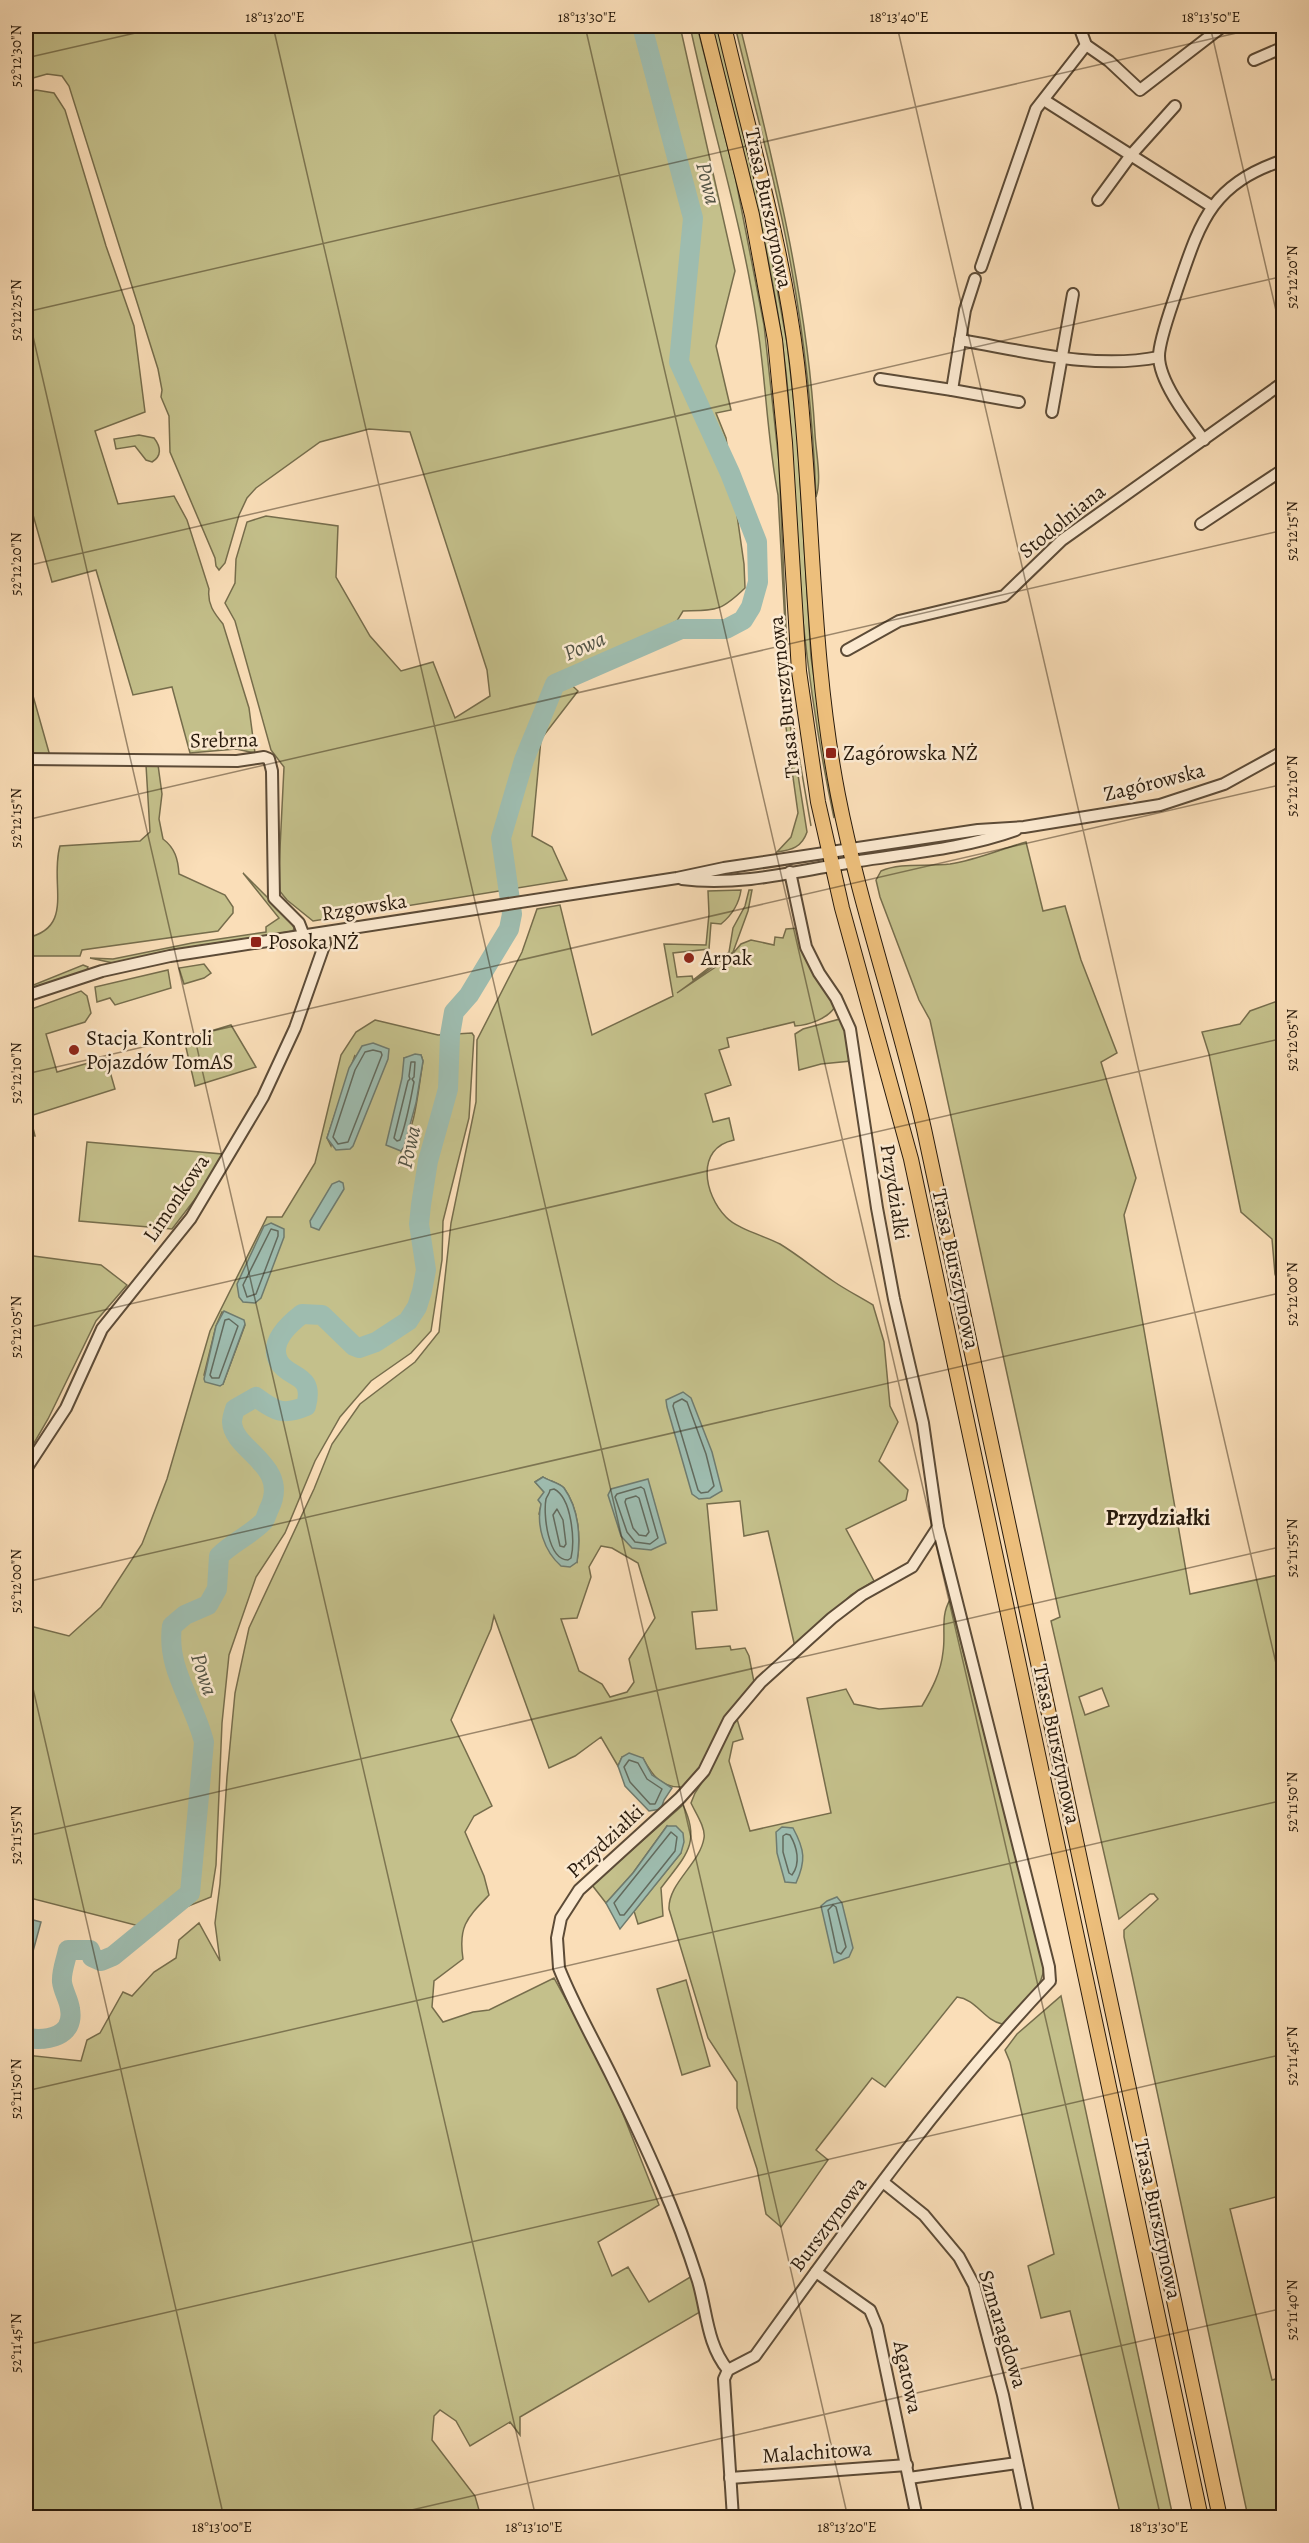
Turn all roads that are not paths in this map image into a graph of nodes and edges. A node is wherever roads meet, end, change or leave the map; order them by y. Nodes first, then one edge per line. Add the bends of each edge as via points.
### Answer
1 (705, 26) edge
2 (724, 26) edge
3 (1080, 26) edge
4 (1223, 26) edge
5 (1086, 45) junction
6 (1284, 47) edge
7 (1254, 60) dead end
8 (1044, 100) junction
9 (1175, 106) dead end
10 (1131, 155) junction
11 (1284, 160) edge
12 (1098, 200) dead end
13 (1212, 206) junction
14 (981, 267) dead end
15 (975, 279) dead end
16 (1073, 294) dead end
17 (960, 340) junction
18 (1062, 357) junction
19 (1159, 357) junction
20 (880, 379) dead end
21 (1284, 382) edge
22 (952, 390) junction
23 (1019, 402) dead end
24 (1052, 412) dead end
25 (1204, 440) junction
26 (1284, 469) edge
27 (1201, 524) dead end
28 (847, 650) dead end
29 (1284, 751) edge
30 (26, 759) edge
31 (851, 856) junction
32 (830, 859) junction
33 (764, 862) joint
34 (790, 872) junction
35 (765, 876) joint
36 (678, 878) junction
37 (323, 933) junction
38 (304, 936) junction
39 (26, 996) edge
40 (26, 1469) edge
41 (938, 1527) junction
42 (1050, 1981) joint
43 (883, 2182) junction
44 (816, 2272) junction
45 (728, 2370) junction
46 (1017, 2463) junction
47 (907, 2465) junction
48 (730, 2478) junction
49 (909, 2478) junction
50 (733, 2517) edge
51 (917, 2517) edge
52 (1029, 2517) edge
53 (1201, 2517) edge
54 (1220, 2517) edge

1 - 32 main road, Trasa Bursztynowa via 752,214 775,340 801,694
2 - 31 main road, Trasa Bursztynowa via 771,214 792,327 802,406 822,688
3 - 5 street
4 - 5 street via 1140,90
5 - 8 street
6 - 7 street
8 - 10 street
8 - 14 street via 1029,127
9 - 10 street
10 - 12 street
10 - 13 street
11 - 13 street via 1255,170 1232,184
13 - 19 street via 1185,266
15 - 17 street
16 - 18 street
17 - 18 street
17 - 22 street
18 - 19 street via 1136,361
18 - 24 street
19 - 25 street via 1175,399
20 - 22 street
21 - 25 street, Stodolniana
22 - 23 street
25 - 28 street, Stodolniana via 1062,540 1004,596 899,621
26 - 27 street
29 - 31 street, Zagórowska via 1238,778 1176,801 1024,827 961,845
30 - 38 street, Srebrna via 269,759 273,771 274,898 299,923
31 - 32 street, Zagórowska
31 - 54 main road, Trasa Bursztynowa via 919,1109
32 - 33 street, Zagórowska
32 - 34 street, Zagórowska
32 - 53 main road, Trasa Bursztynowa via 911,1159
33 - 36 street, Rzgowska
34 - 35 street, Zagórowska
34 - 41 street, Przydziałki via 806,947 850,1029 877,1208 924,1423
35 - 36 street, Rzgowska via 716,881
36 - 37 street, Rzgowska
37 - 38 street, Rzgowska
37 - 40 street, Limonkowa via 325,943 296,1028 263,1097 191,1218 102,1329 66,1408
38 - 39 street, Rzgowska via 135,963
41 - 42 street, Przydziałki
41 - 45 street, Przydziałki via 912,1567 855,1601 761,1682 729,1720 704,1771 579,1890 561,1918 556,1938 559,1968 643,2140 697,2278 711,2343
42 - 43 street, Bursztynowa via 996,2038
43 - 44 street, Bursztynowa
43 - 46 street, Szmaragdowa via 924,2215 959,2257 974,2285
44 - 45 street, Bursztynowa via 755,2356
44 - 47 street, Agatowa via 870,2310
45 - 48 street via 724,2379
46 - 49 street
46 - 52 street, Szmaragdowa
47 - 48 street, Malachitowa
47 - 49 street, Agatowa
48 - 50 street
49 - 51 street, Agatowa

